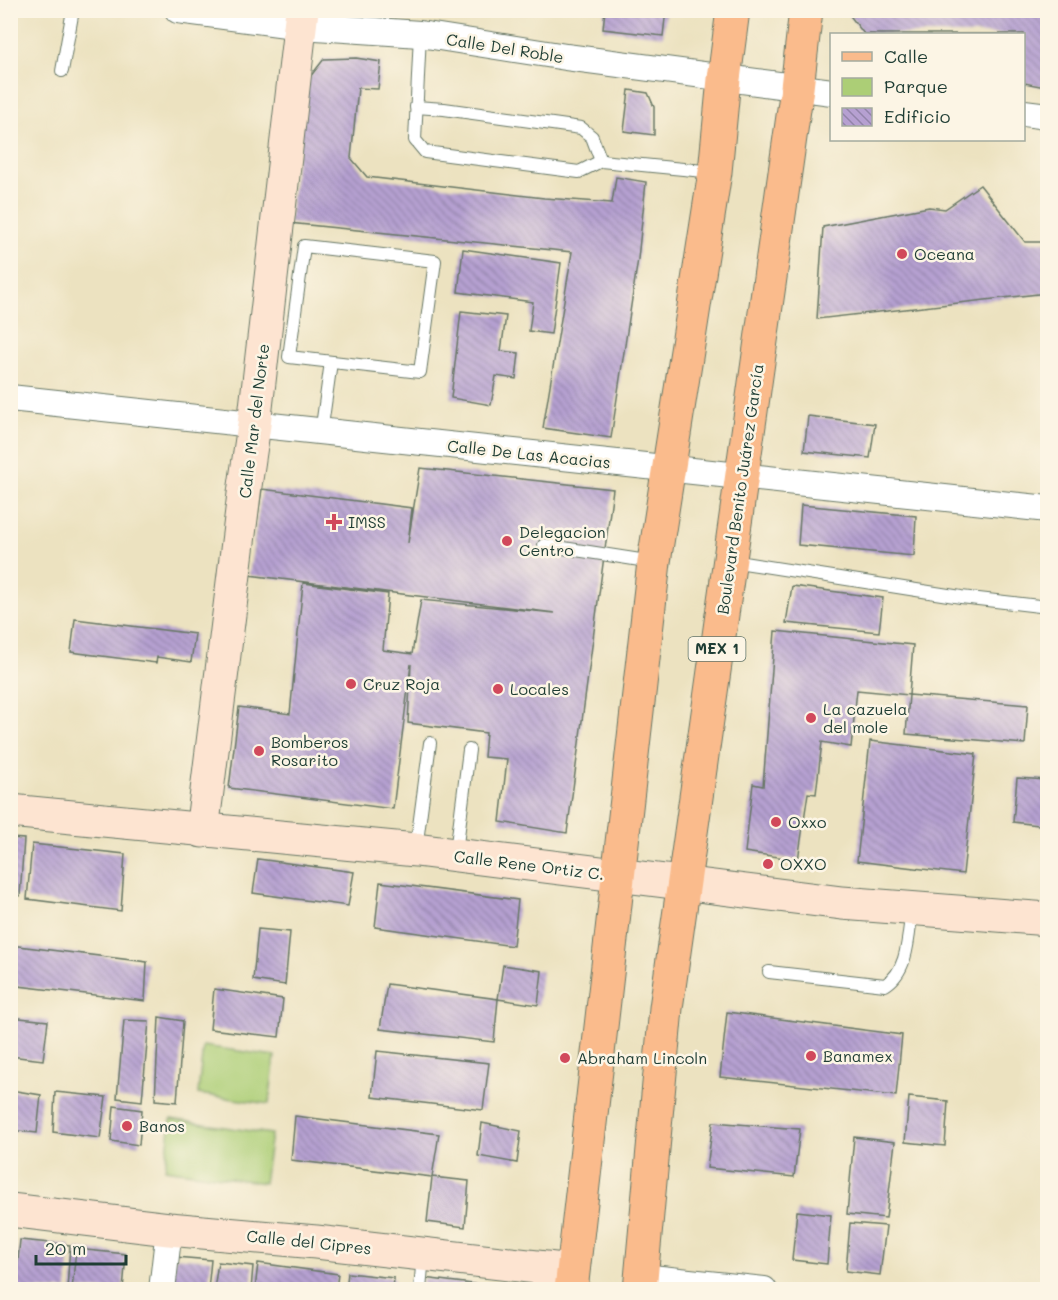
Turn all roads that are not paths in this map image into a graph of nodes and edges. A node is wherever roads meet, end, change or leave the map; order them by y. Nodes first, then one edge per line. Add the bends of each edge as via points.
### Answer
1 (73, 10) edge
2 (178, 10) edge
3 (733, 10) edge
4 (806, 10) edge
5 (301, 18) edge
6 (420, 34) junction
7 (62, 71) dead end
8 (724, 79) junction
9 (797, 88) junction
10 (830, 92) edge
11 (417, 107) junction
12 (1025, 113) edge
13 (1047, 116) edge
14 (601, 161) junction
15 (715, 172) junction
16 (331, 362) junction
17 (10, 398) edge
18 (254, 425) junction
19 (321, 433) junction
20 (668, 468) junction
21 (741, 478) junction
22 (1047, 509) edge
23 (544, 545) dead end
24 (729, 561) junction
25 (654, 562) junction
26 (1047, 607) edge
27 (430, 743) dead end
28 (469, 750) dead end
29 (10, 811) edge
30 (202, 831) junction
31 (416, 850) junction
32 (456, 856) junction
33 (618, 876) junction
34 (684, 883) junction
35 (912, 909) junction
36 (1047, 919) edge
37 (769, 972) dead end
38 (10, 1210) edge
39 (168, 1229) junction
40 (423, 1254) junction
41 (572, 1280) edge
42 (641, 1283) edge
43 (761, 1289) edge
44 (162, 1290) edge
45 (420, 1290) edge

1 - 7 lane
2 - 5 street, Calle Del Roble
3 - 8 main road
4 - 9 main road, Boulevard Benito Juárez García / MEX 1
5 - 6 street, Calle Del Roble
5 - 18 main road, Calle Mar del Norte
6 - 8 street, Calle Del Roble
6 - 11 lane
8 - 9 street, Calle Del Roble
8 - 15 main road
9 - 10 street, Calle Del Roble
9 - 21 main road, Boulevard Benito Juárez García / MEX 1
11 - 14 lane via 581,128 592,137
11 - 14 lane via 416,140 425,153 579,172
12 - 13 street
14 - 15 lane
15 - 20 main road
16 - 16 lane via 289,357 304,246 435,261 420,372
16 - 19 lane
17 - 18 street, Calle De Las Acacias
18 - 19 street, Calle De Las Acacias
18 - 30 main road, Calle Mar del Norte
19 - 20 street, Calle De Las Acacias
20 - 21 street, Calle De Las Acacias
20 - 25 main road
21 - 22 street, Calle De Las Acacias
21 - 24 main road, Boulevard Benito Juárez García / MEX 1
23 - 25 lane
24 - 26 lane
24 - 34 main road, Boulevard Benito Juárez García / MEX 1
25 - 33 main road
27 - 31 lane
28 - 32 lane
29 - 30 main road, Calle Rene Ortiz C.
30 - 31 main road, Calle Rene Ortiz C.
31 - 32 main road, Calle Rene Ortiz C.
32 - 33 main road, Calle Rene Ortiz C.
33 - 34 main road, Calle Rene Ortiz C.
33 - 41 main road
34 - 35 main road, Calle Rene Ortiz C.
34 - 42 main road, Boulevard Benito Juárez García / MEX 1 via 666,1008
35 - 36 main road, Calle Rene Ortiz C.
35 - 37 lane via 900,969 885,985
38 - 39 main road, Calle del Cipres
39 - 40 main road, Calle del Cipres
39 - 44 street
40 - 41 main road, Calle del Cipres
40 - 45 lane
42 - 43 street

